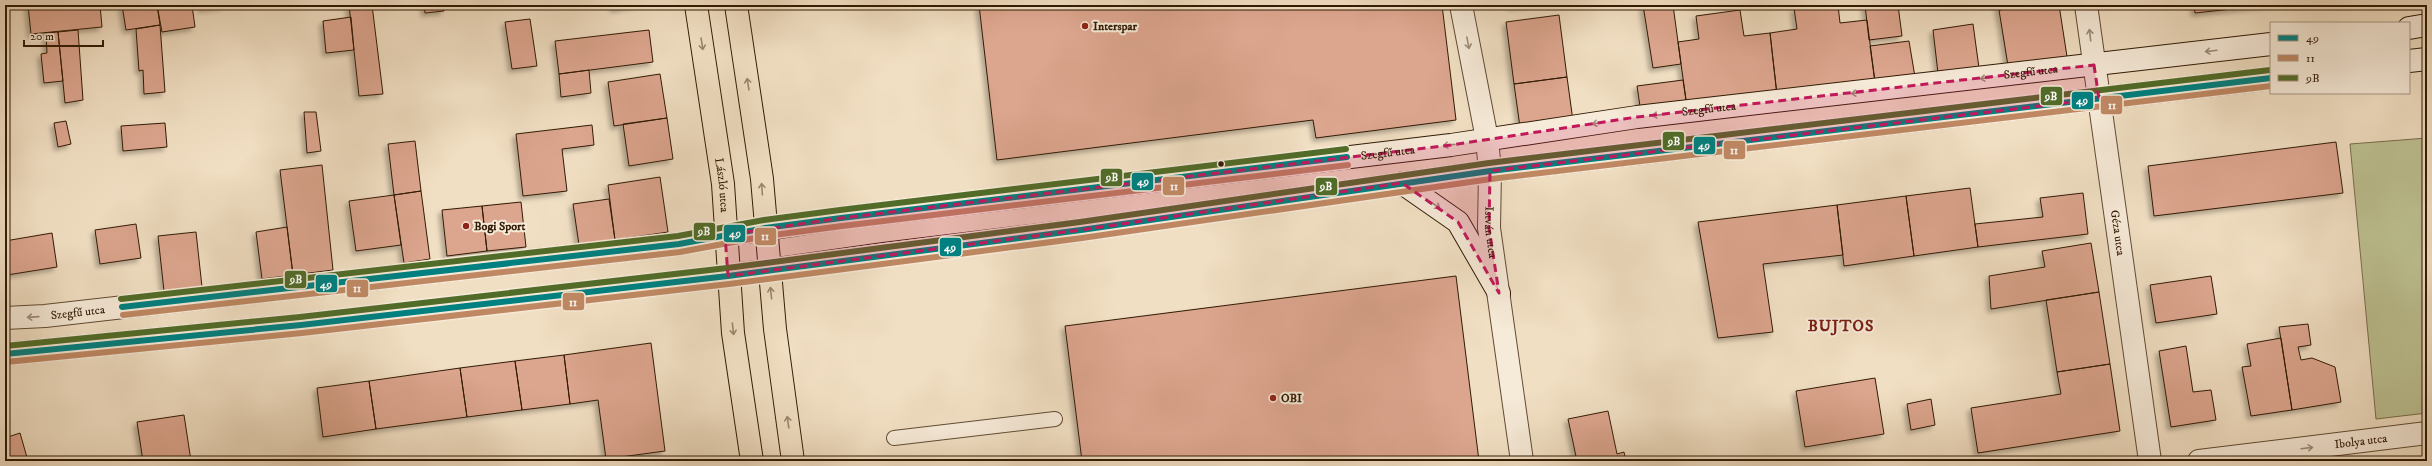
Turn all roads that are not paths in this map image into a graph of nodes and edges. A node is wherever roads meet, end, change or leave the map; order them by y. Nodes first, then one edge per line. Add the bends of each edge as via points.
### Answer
1 (696, 5) edge
2 (736, 5) edge
3 (1460, 5) edge
4 (2086, 5) edge
5 (2427, 26) edge
6 (2410, 28) edge
7 (2270, 44) edge
8 (2427, 59) edge
9 (2410, 61) edge
10 (2094, 65) junction
11 (2270, 78) edge
12 (2099, 99) junction
13 (1487, 139) junction
14 (1490, 171) junction
15 (1402, 183) junction
16 (765, 228) junction
17 (726, 235) junction
18 (768, 270) junction
19 (728, 276) junction
20 (1499, 294) junction
21 (5, 318) edge
22 (5, 354) edge
23 (1055, 419) dead end
24 (2427, 433) edge
25 (894, 438) dead end
26 (752, 461) edge
27 (793, 461) edge
28 (1522, 461) edge
29 (2150, 461) edge
30 (2199, 461) edge

1 -> 17 main road, László utca via 720,162
16 -> 2 main road via 760,165
3 -> 13 street, István utca
10 -> 4 street, Géza utca
5 - 6 street
7 -> 10 street, Szegfű utca
8 - 9 street
10 - 12 street, Géza utca
10 -> 13 street, Szegfű utca via 1637,117
11 - 12 street
12 - 14 street
12 - 29 street, Géza utca
13 - 14 street, István utca
13 -> 16 street, Szegfű utca
14 - 15 street
14 - 20 street, István utca via 1489,228
15 - 18 street via 1081,230
15 -> 20 street via 1458,222
16 - 17 street, Szegfű utca
16 - 18 main road
17 - 19 main road, László utca
17 -> 21 street, Szegfű utca via 679,244 45,316
18 - 19 street
27 -> 18 main road
19 - 22 street via 301,325
19 -> 26 main road, László utca via 733,333
20 - 28 street, István utca
23 - 25 lane
30 -> 24 street, Ibolya utca

